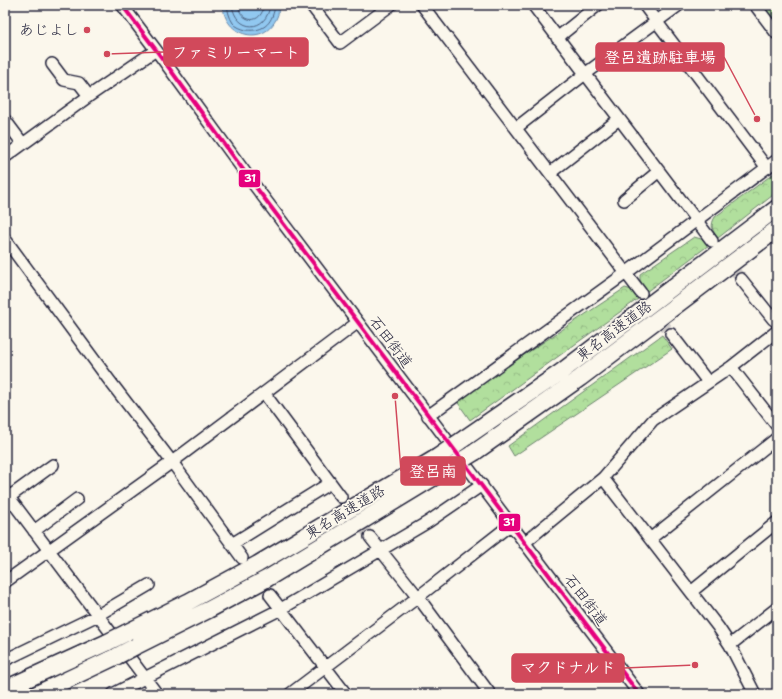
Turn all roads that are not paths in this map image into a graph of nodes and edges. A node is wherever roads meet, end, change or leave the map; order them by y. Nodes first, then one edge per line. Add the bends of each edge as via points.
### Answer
1 (122, 5) edge
2 (312, 5) edge
3 (391, 5) edge
4 (422, 5) edge
5 (533, 5) edge
6 (598, 5) edge
7 (644, 5) edge
8 (679, 5) edge
9 (755, 5) edge
10 (656, 21) junction
11 (777, 34) edge
12 (557, 38) junction
13 (156, 50) junction
14 (52, 64) dead end
15 (585, 74) junction
16 (89, 96) junction
17 (619, 119) junction
18 (5, 120) edge
19 (516, 128) junction
20 (23, 144) junction
21 (5, 157) edge
22 (777, 160) edge
23 (767, 168) junction
24 (659, 171) junction
25 (550, 174) junction
26 (624, 200) dead end
27 (777, 208) edge
28 (696, 220) junction
29 (777, 229) edge
30 (5, 239) edge
31 (712, 241) dead end
32 (626, 273) junction
33 (741, 279) tunnel mouth
34 (641, 293) tunnel mouth
35 (777, 322) edge
36 (357, 323) junction
37 (777, 331) edge
38 (671, 334) tunnel mouth
39 (731, 367) junction
40 (708, 382) junction
41 (264, 393) junction
42 (428, 416) junction
43 (777, 426) edge
44 (777, 438) edge
45 (172, 462) junction
46 (441, 464) junction
47 (54, 465) dead end
48 (603, 478) junction
49 (330, 483) junction
50 (482, 485) junction
51 (7, 495) edge
52 (341, 497) tunnel mouth
53 (77, 499) dead end
54 (777, 522) edge
55 (510, 525) junction
56 (34, 531) junction
57 (370, 537) tunnel mouth
58 (650, 539) junction
59 (524, 543) junction
60 (232, 544) junction
61 (49, 550) junction
62 (380, 550) junction
63 (242, 558) dead end
64 (7, 576) edge
65 (149, 585) dead end
66 (691, 592) junction
67 (270, 595) dead end
68 (418, 597) junction
69 (777, 608) edge
70 (281, 609) junction
71 (98, 615) junction
72 (730, 645) junction
73 (5, 660) edge
74 (326, 668) junction
75 (145, 678) junction
76 (5, 689) edge
77 (37, 694) edge
78 (113, 694) edge
79 (157, 694) edge
80 (290, 694) edge
81 (346, 694) edge
82 (490, 694) edge
83 (639, 694) edge
84 (755, 694) edge

1 - 13 street, 石田街道
2 - 3 street via 340,43
4 - 19 street
5 - 12 street
6 - 12 street
7 - 10 street
8 - 10 street
9 - 11 street
10 - 15 street
10 - 23 street
12 - 15 street
13 - 16 street
13 - 36 street, 石田街道
14 - 16 street via 64,80 79,83
15 - 17 street
15 - 19 street
16 - 20 street
17 - 24 street
17 - 25 street
18 - 20 street
19 - 25 street
20 - 21 street
22 - 23 street
23 - 28 street
24 - 26 street
24 - 28 street
25 - 32 street
27 - 46 highway, 東名高速道路, bridge via 561,372 465,438
28 - 31 street
28 - 32 street
29 - 46 highway, 東名高速道路, bridge via 580,378 475,452
30 - 45 street
32 - 34 street
32 - 42 street
33 - 35 street
36 - 41 street
36 - 42 street, 石田街道
37 - 39 street
38 - 40 street
39 - 40 street
39 - 43 street
40 - 48 street via 653,420
41 - 45 street
41 - 49 street
42 - 50 street, 石田街道
44 - 58 street
45 - 60 street
45 - 61 street
46 - 76 highway, 東名高速道路, bridge via 188,602
46 - 77 highway, 東名高速道路, bridge via 268,578
47 - 51 street
48 - 58 street
48 - 59 street
49 - 52 street
49 - 60 street
50 - 55 street, 石田街道
50 - 62 street via 428,522
51 - 56 street
53 - 56 street
54 - 66 street
55 - 59 street, 石田街道
55 - 68 street
56 - 61 street
57 - 62 street
58 - 66 street
59 - 83 street, 石田街道
60 - 63 street
61 - 64 street
61 - 71 street
62 - 68 street
62 - 70 street
65 - 71 street
66 - 72 street
67 - 70 street
68 - 74 street
68 - 82 street
69 - 72 street
70 - 74 street
70 - 75 street
71 - 73 street
71 - 75 street
72 - 84 street
74 - 80 street
74 - 81 street
75 - 78 street
75 - 79 street

